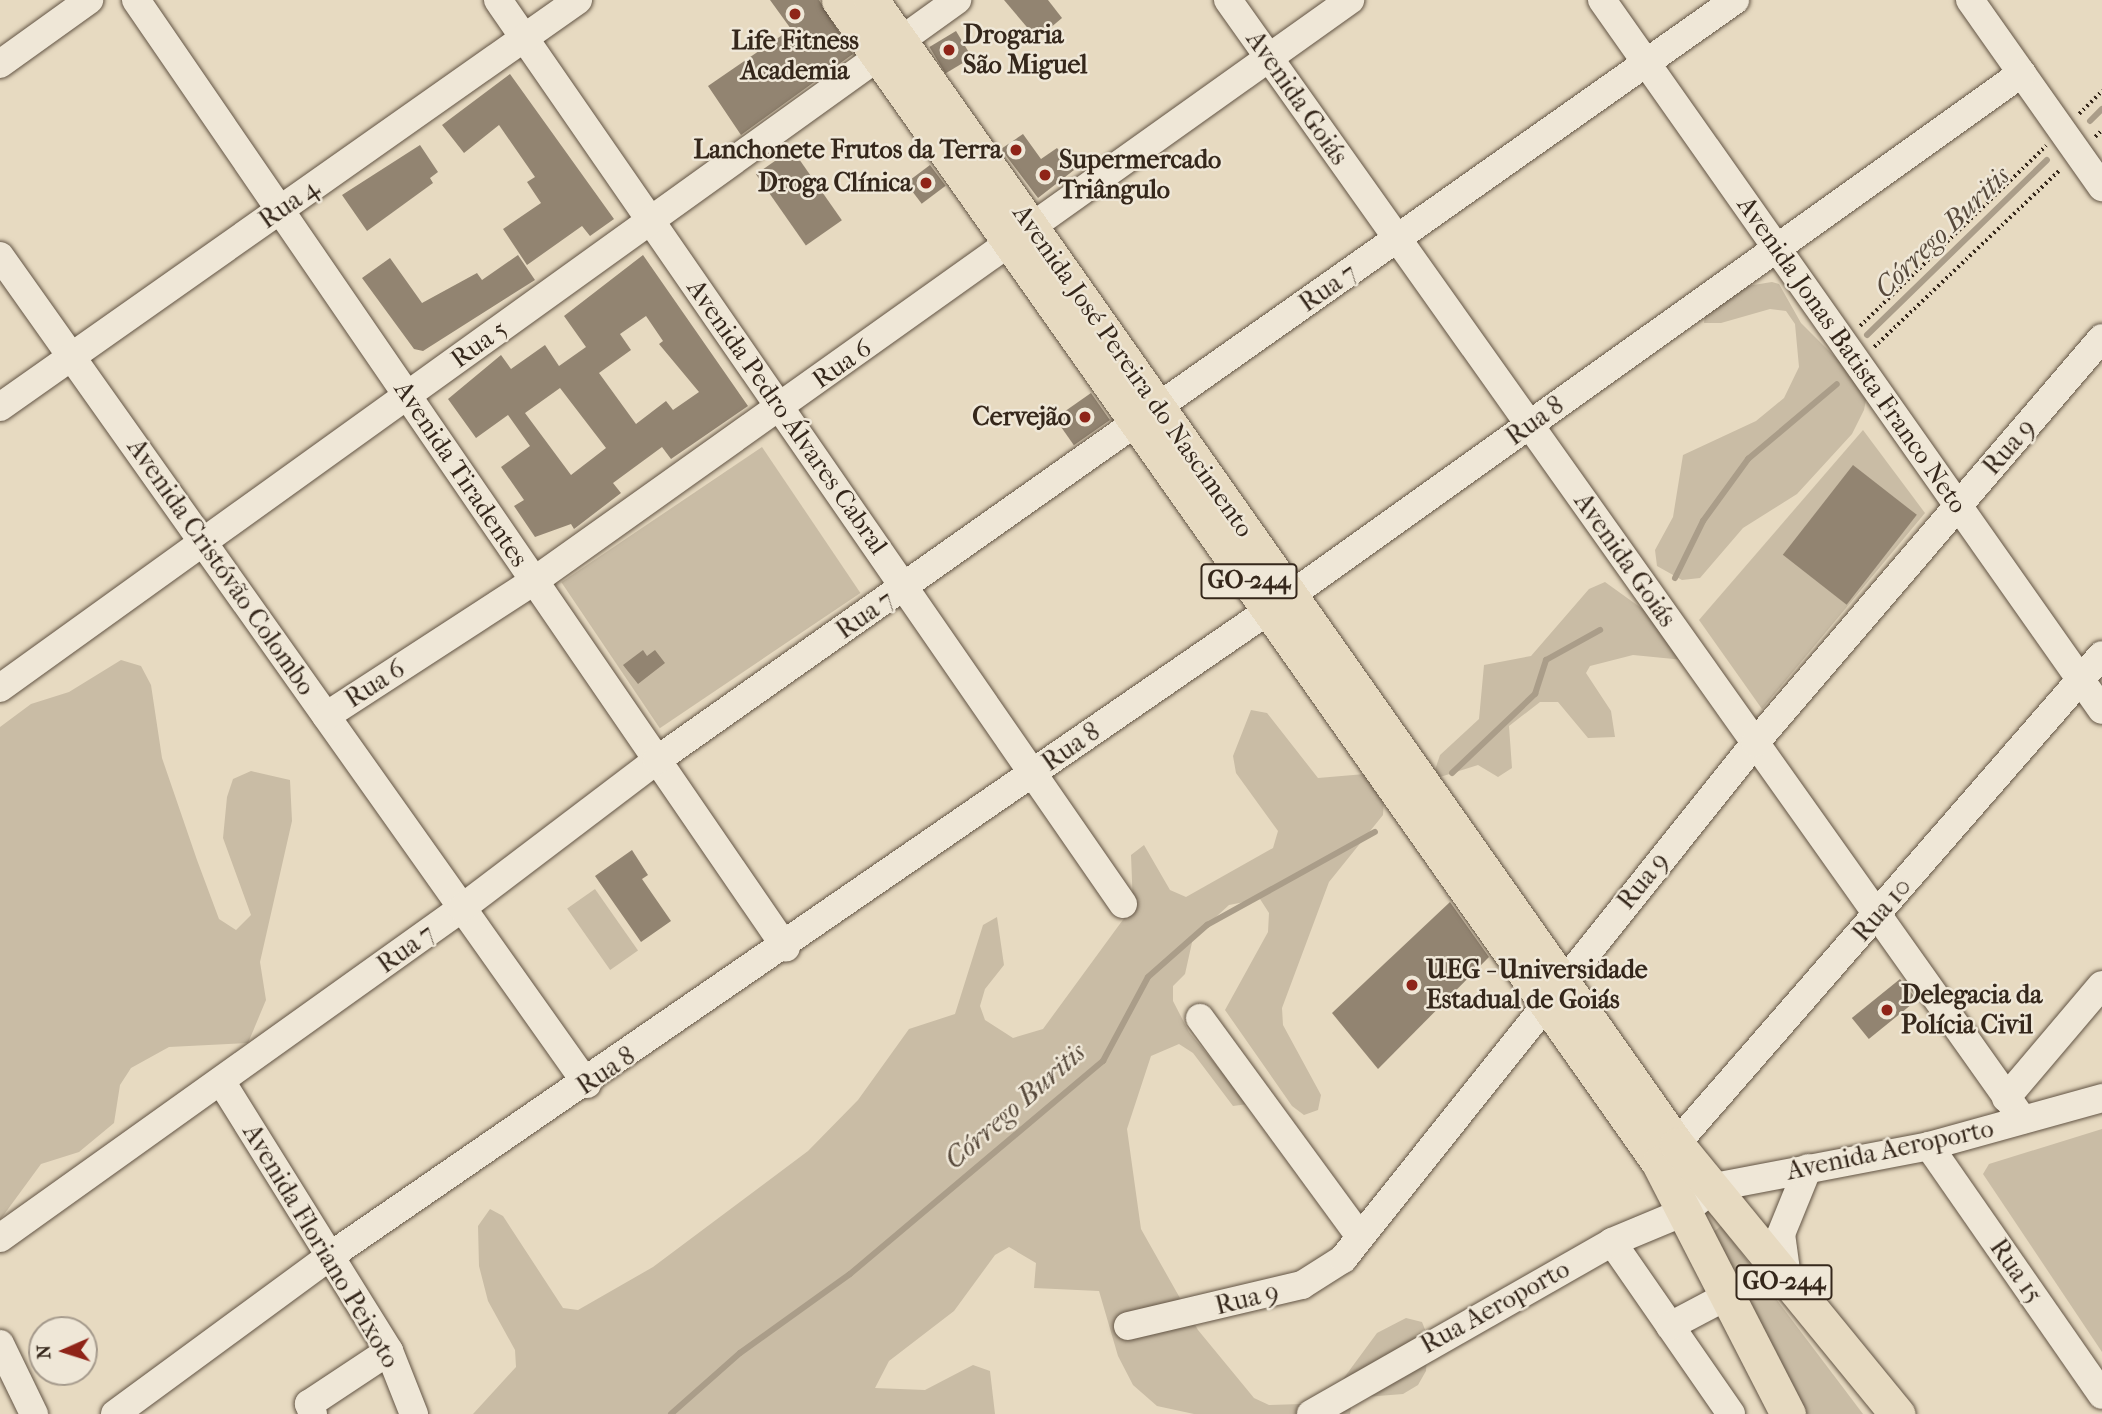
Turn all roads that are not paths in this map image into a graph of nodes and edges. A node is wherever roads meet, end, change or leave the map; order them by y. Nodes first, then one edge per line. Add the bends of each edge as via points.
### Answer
1 (89, 0) edge
2 (136, 0) edge
3 (498, 0) edge
4 (578, 0) edge
5 (839, 0) edge
6 (871, 0) edge
7 (957, 0) edge
8 (1228, 0) edge
9 (1350, 0) edge
10 (1602, 0) edge
11 (1735, 0) edge
12 (1970, 0) edge
13 (524, 38) junction
14 (890, 50) junction
15 (1271, 61) junction
16 (1646, 63) junction
17 (0, 64) edge
18 (2022, 73) junction
19 (2102, 187) edge
20 (280, 210) junction
21 (651, 221) junction
22 (1022, 237) junction
23 (1397, 239) junction
24 (1776, 248) junction
25 (0, 256) edge
26 (2102, 338) edge
27 (72, 357) junction
28 (407, 396) junction
29 (780, 407) junction
30 (0, 408) edge
31 (1148, 415) junction
32 (1529, 425) junction
33 (1958, 506) junction
34 (203, 542) junction
35 (534, 581) junction
36 (905, 588) junction
37 (1280, 603) junction
38 (2102, 655) edge
39 (2080, 679) junction
40 (0, 688) edge
41 (2102, 710) edge
42 (326, 716) junction
43 (1755, 743) junction
44 (657, 760) junction
45 (1033, 773) junction
46 (1123, 904) dead end
47 (462, 908) junction
48 (1878, 916) junction
49 (786, 948) junction
50 (2102, 985) edge
51 (1555, 990) junction
52 (1200, 1018) dead end
53 (221, 1082) junction
54 (587, 1084) junction
55 (2007, 1098) junction
56 (2102, 1098) edge
57 (2023, 1120) junction
58 (1929, 1146) junction
59 (1668, 1154) junction
60 (1808, 1168) junction
61 (1715, 1187) junction
62 (1684, 1212) junction
63 (1360, 1237) junction
64 (0, 1238) edge
65 (1612, 1242) junction
66 (330, 1256) junction
67 (1788, 1288) junction
68 (1727, 1296) junction
69 (1128, 1326) dead end
70 (1670, 1326) junction
71 (0, 1344) edge
72 (389, 1351) junction
73 (2102, 1395) edge
74 (34, 1414) edge
75 (115, 1414) edge
76 (313, 1414) edge
77 (414, 1414) edge
78 (1311, 1414) edge
79 (1731, 1414) edge
80 (1788, 1414) edge
81 (1897, 1414) edge

1 - 17 street
2 - 20 street, Avenida Tiradentes
3 - 13 street, Avenida Pedro Álvares Cabral
4 - 13 street, Rua 4
5 - 14 main road, Avenida José Pereira do Nascimento / GO-244
6 - 14 main road, Avenida José Pereira do Nascimento / GO-244
7 - 14 street, Rua 5
8 - 15 street, Avenida Goiás
9 - 15 street, Rua 6
10 - 16 street, Avenida Jonas Batista Franco Neto
11 - 16 street, Rua 7
12 - 18 street
13 - 20 street, Rua 4
13 - 21 street, Avenida Pedro Álvares Cabral
14 - 21 street, Rua 5
14 - 22 main road, Avenida José Pereira do Nascimento / GO-244
15 - 22 street, Rua 6
15 - 23 street, Avenida Goiás
16 - 23 street, Rua 7
16 - 24 street, Avenida Jonas Batista Franco Neto
18 - 19 street
18 - 24 street, Rua 8
20 - 27 street, Rua 4
20 - 28 street, Avenida Tiradentes
21 - 28 street, Rua 5
21 - 29 street, Avenida Pedro Álvares Cabral
22 - 29 street, Rua 6
22 - 31 main road, Avenida José Pereira do Nascimento / GO-244
23 - 31 street, Rua 7
23 - 32 street, Avenida Goiás
24 - 32 street, Rua 8
24 - 33 street, Avenida Jonas Batista Franco Neto
25 - 27 street, Avenida Cristóvão Colombo
26 - 33 street, Rua 9
27 - 30 street, Rua 4
27 - 34 street, Avenida Cristóvão Colombo
28 - 34 street, Rua 5
28 - 35 street, Avenida Tiradentes
29 - 35 street, Rua 6
29 - 36 street, Avenida Pedro Álvares Cabral
31 - 36 street, Rua 7
31 - 37 main road, Avenida José Pereira do Nascimento / GO-244
32 - 37 street, Rua 8
32 - 43 street, Avenida Goiás
33 - 39 street, Avenida Jonas Batista Franco Neto
33 - 43 street, Rua 9
34 - 40 street, Rua 5
34 - 42 street, Avenida Cristóvão Colombo
35 - 42 street, Rua 6
35 - 44 street, Avenida Tiradentes
36 - 44 street, Rua 7
36 - 45 street, Avenida Pedro Álvares Cabral
37 - 45 street, Rua 8
37 - 51 main road, Avenida José Pereira do Nascimento / GO-244
38 - 39 street, Rua 10
39 - 41 street, Avenida Jonas Batista Franco Neto
39 - 48 street, Rua 10
42 - 47 street, Avenida Cristóvão Colombo
43 - 48 street, Avenida Goiás
43 - 51 street, Rua 9
44 - 47 street, Rua 7
44 - 49 street, Avenida Tiradentes
45 - 46 street, Avenida Pedro Álvares Cabral
45 - 49 street, Rua 8
47 - 53 street, Rua 7
47 - 54 street, Avenida Cristóvão Colombo
48 - 55 street, Avenida Goiás
48 - 59 street, Rua 10
49 - 54 street, Rua 8
50 - 55 street
51 - 59 main road, Avenida José Pereira do Nascimento / GO-244
51 - 63 street, Rua 9
52 - 63 street
53 - 64 street, Rua 7
53 - 66 street, Avenida Floriano Peixoto
54 - 66 street, Rua 8
55 - 57 street, Avenida Goiás
56 - 57 street, Avenida Aeroporto
57 - 58 street, Avenida Aeroporto
58 - 60 street, Avenida Aeroporto
58 - 73 street, Rua 15
59 - 61 main road, Avenida José Pereira do Nascimento / GO-244
59 - 62 main road, Avenida José Pereira do Nascimento / GO-244
60 - 61 street, Avenida Aeroporto
60 - 67 street via 1782,1234
61 - 62 street, Avenida Aeroporto
61 - 67 main road, Avenida José Pereira do Nascimento / GO-244
62 - 65 street, Rua Aeroporto
62 - 68 main road, Avenida José Pereira do Nascimento / GO-244
63 - 69 street, Rua 9 via 1343,1259 1302,1285
65 - 70 street
65 - 78 street, Rua Aeroporto
66 - 72 street, Avenida Floriano Peixoto
66 - 75 street, Rua 8
67 - 81 main road, Avenida José Pereira do Nascimento / GO-244
68 - 70 street
68 - 80 main road, Avenida José Pereira do Nascimento / GO-244
70 - 79 street
71 - 74 street
72 - 76 street via 309,1404
72 - 77 street, Avenida Floriano Peixoto

